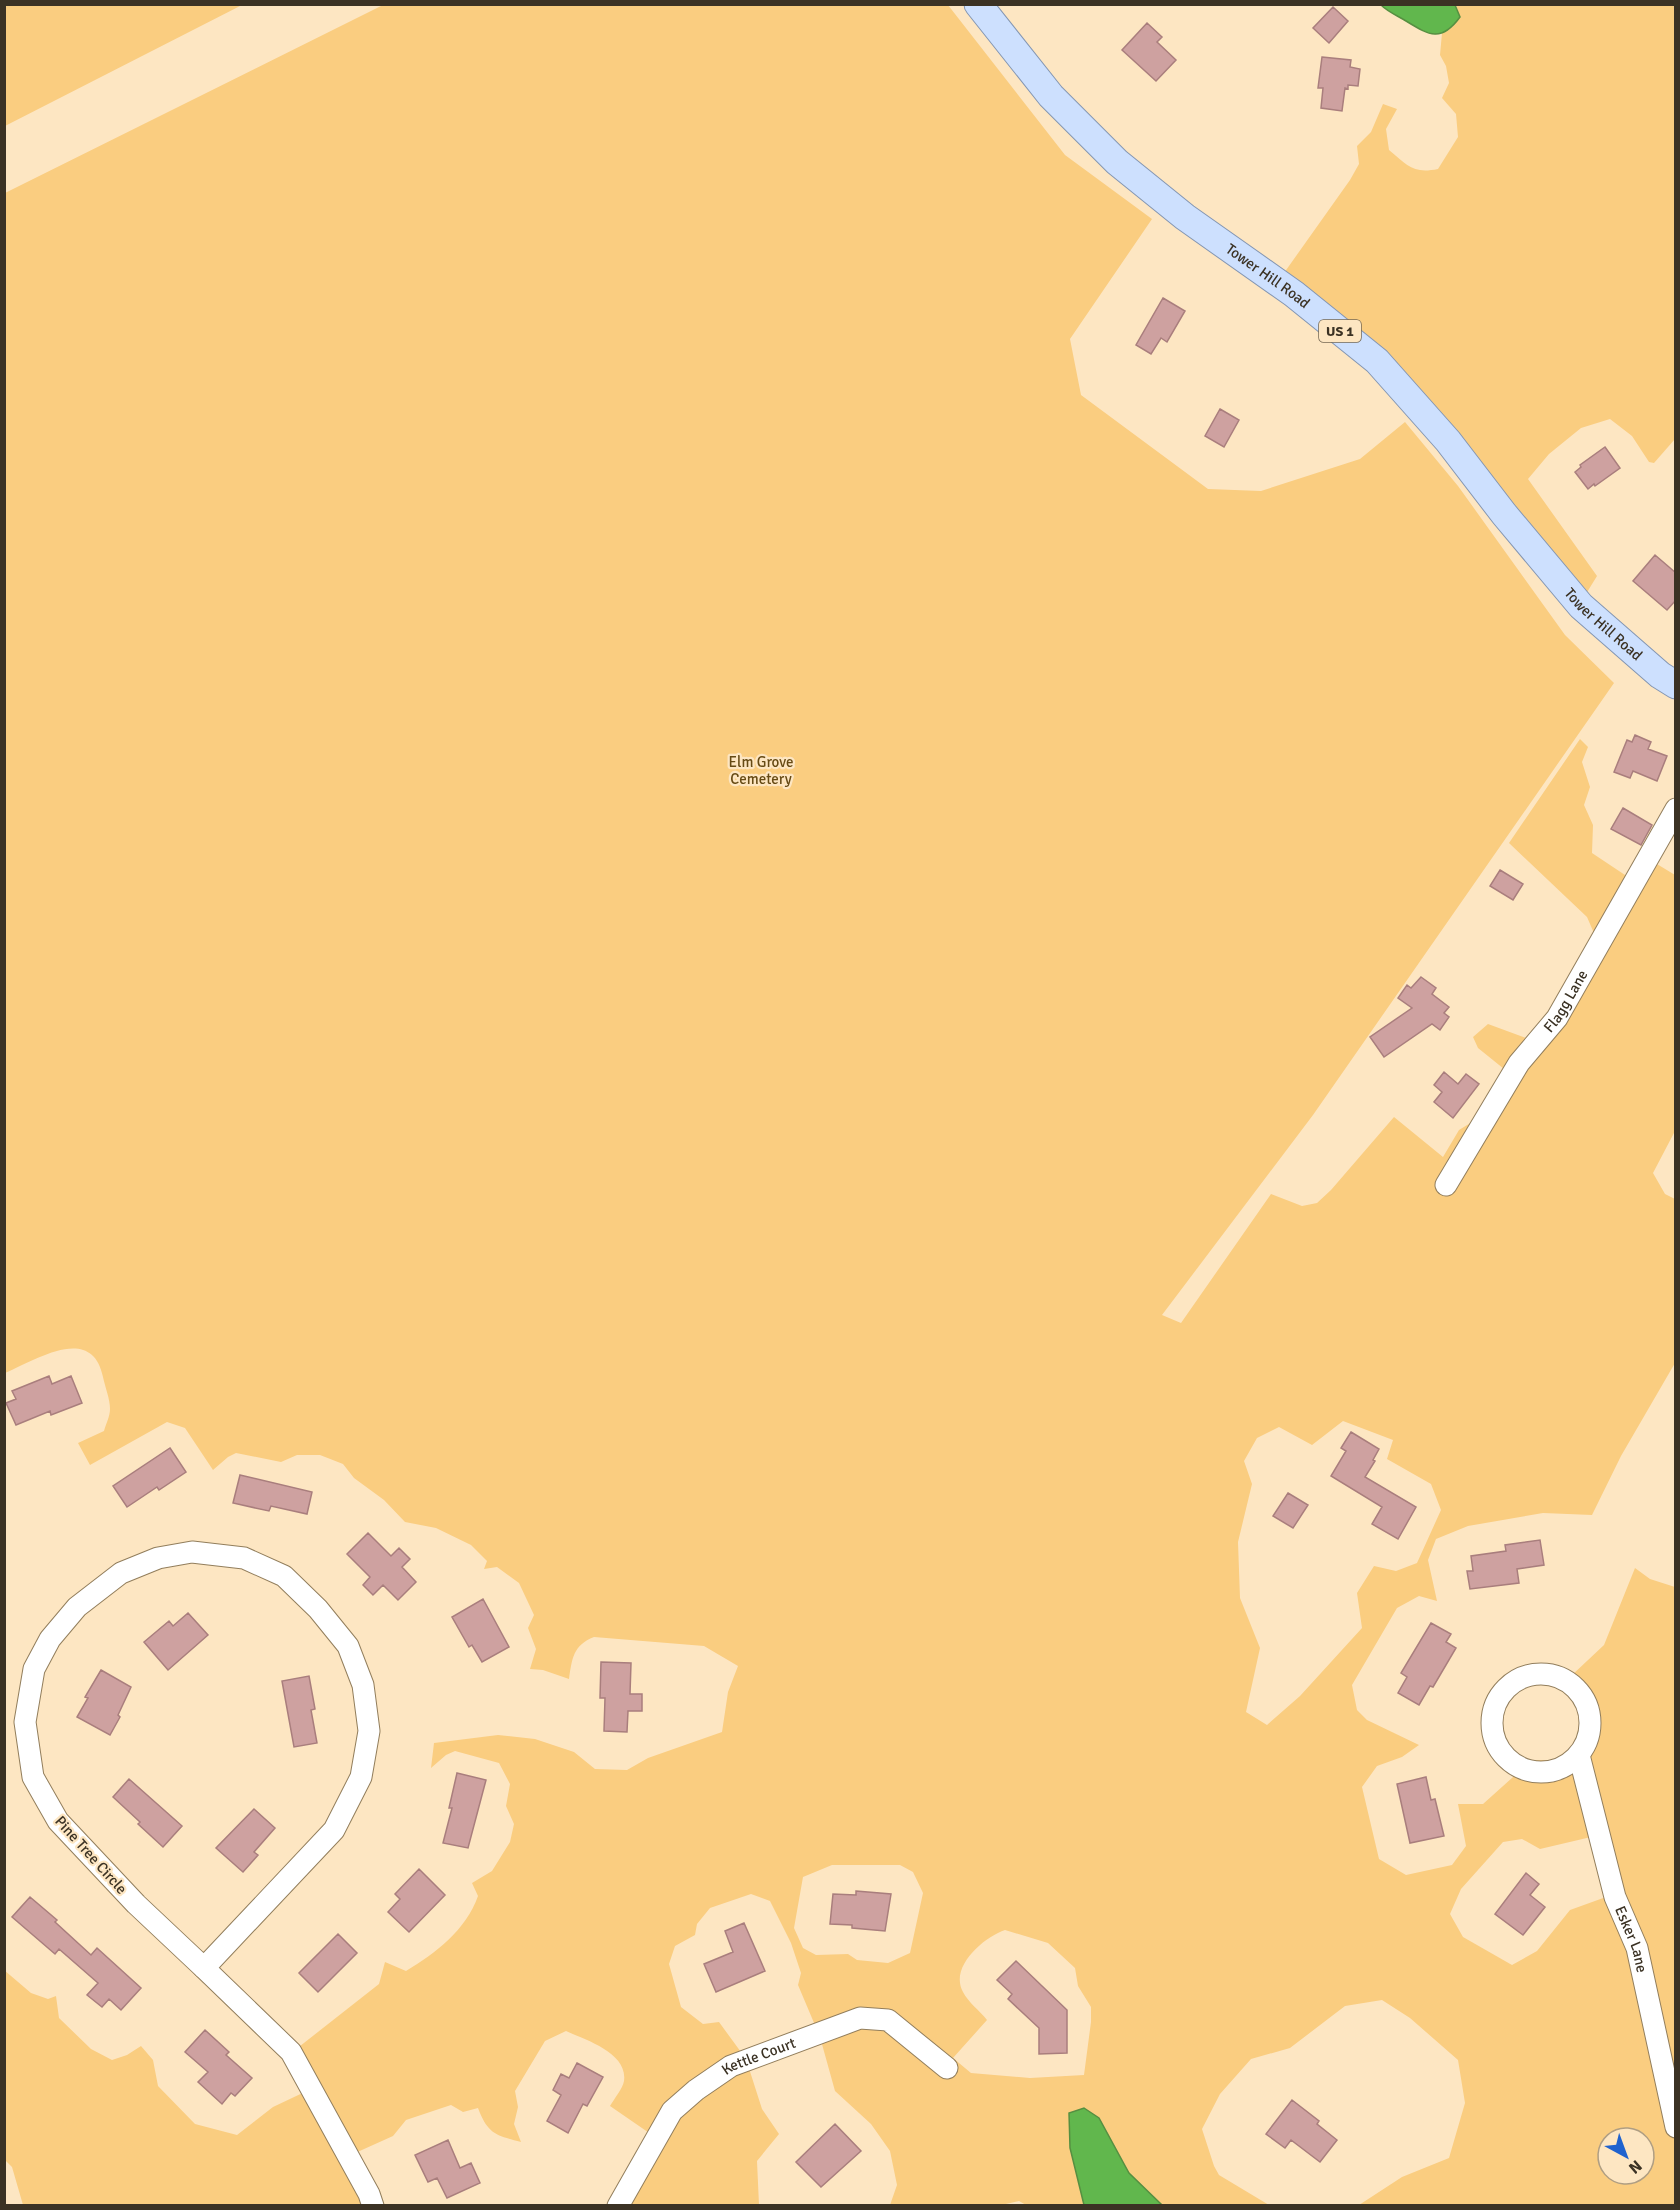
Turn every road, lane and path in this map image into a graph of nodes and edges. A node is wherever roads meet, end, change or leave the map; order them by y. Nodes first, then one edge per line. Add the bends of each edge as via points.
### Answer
1 (978, 4) edge
2 (1676, 685) edge
3 (1676, 809) edge
4 (1446, 1185) dead end
5 (1579, 1755) junction
6 (204, 1968) junction
7 (947, 2068) dead end
8 (1676, 2127) edge
9 (373, 2205) edge
10 (618, 2205) edge

1 - 2 main road, Tower Hill Road / US 1 via 1051,96 1117,162 1185,217 1294,294 1377,362 1448,441 1581,606
3 - 4 street, Flagg Lane via 1557,1018 1519,1063
5 - 5 street via 1587,1741 1588,1707 1568,1681 1538,1673 1522,1677 1498,1698 1492,1729 1506,1758 1519,1767 1551,1771
5 - 8 street, Esker Lane via 1615,1896 1637,1948
6 - 6 street, Pine Tree Circle via 334,1830 361,1776 369,1731 363,1685 348,1646 318,1609 284,1576 244,1558 192,1552 158,1558 121,1573 77,1607 50,1639 34,1669 25,1722 33,1777 58,1821 136,1904
6 - 9 street, Pine Tree Circle via 291,2052
7 - 10 street, Kettle Court via 888,2020 860,2018 731,2066 672,2110

